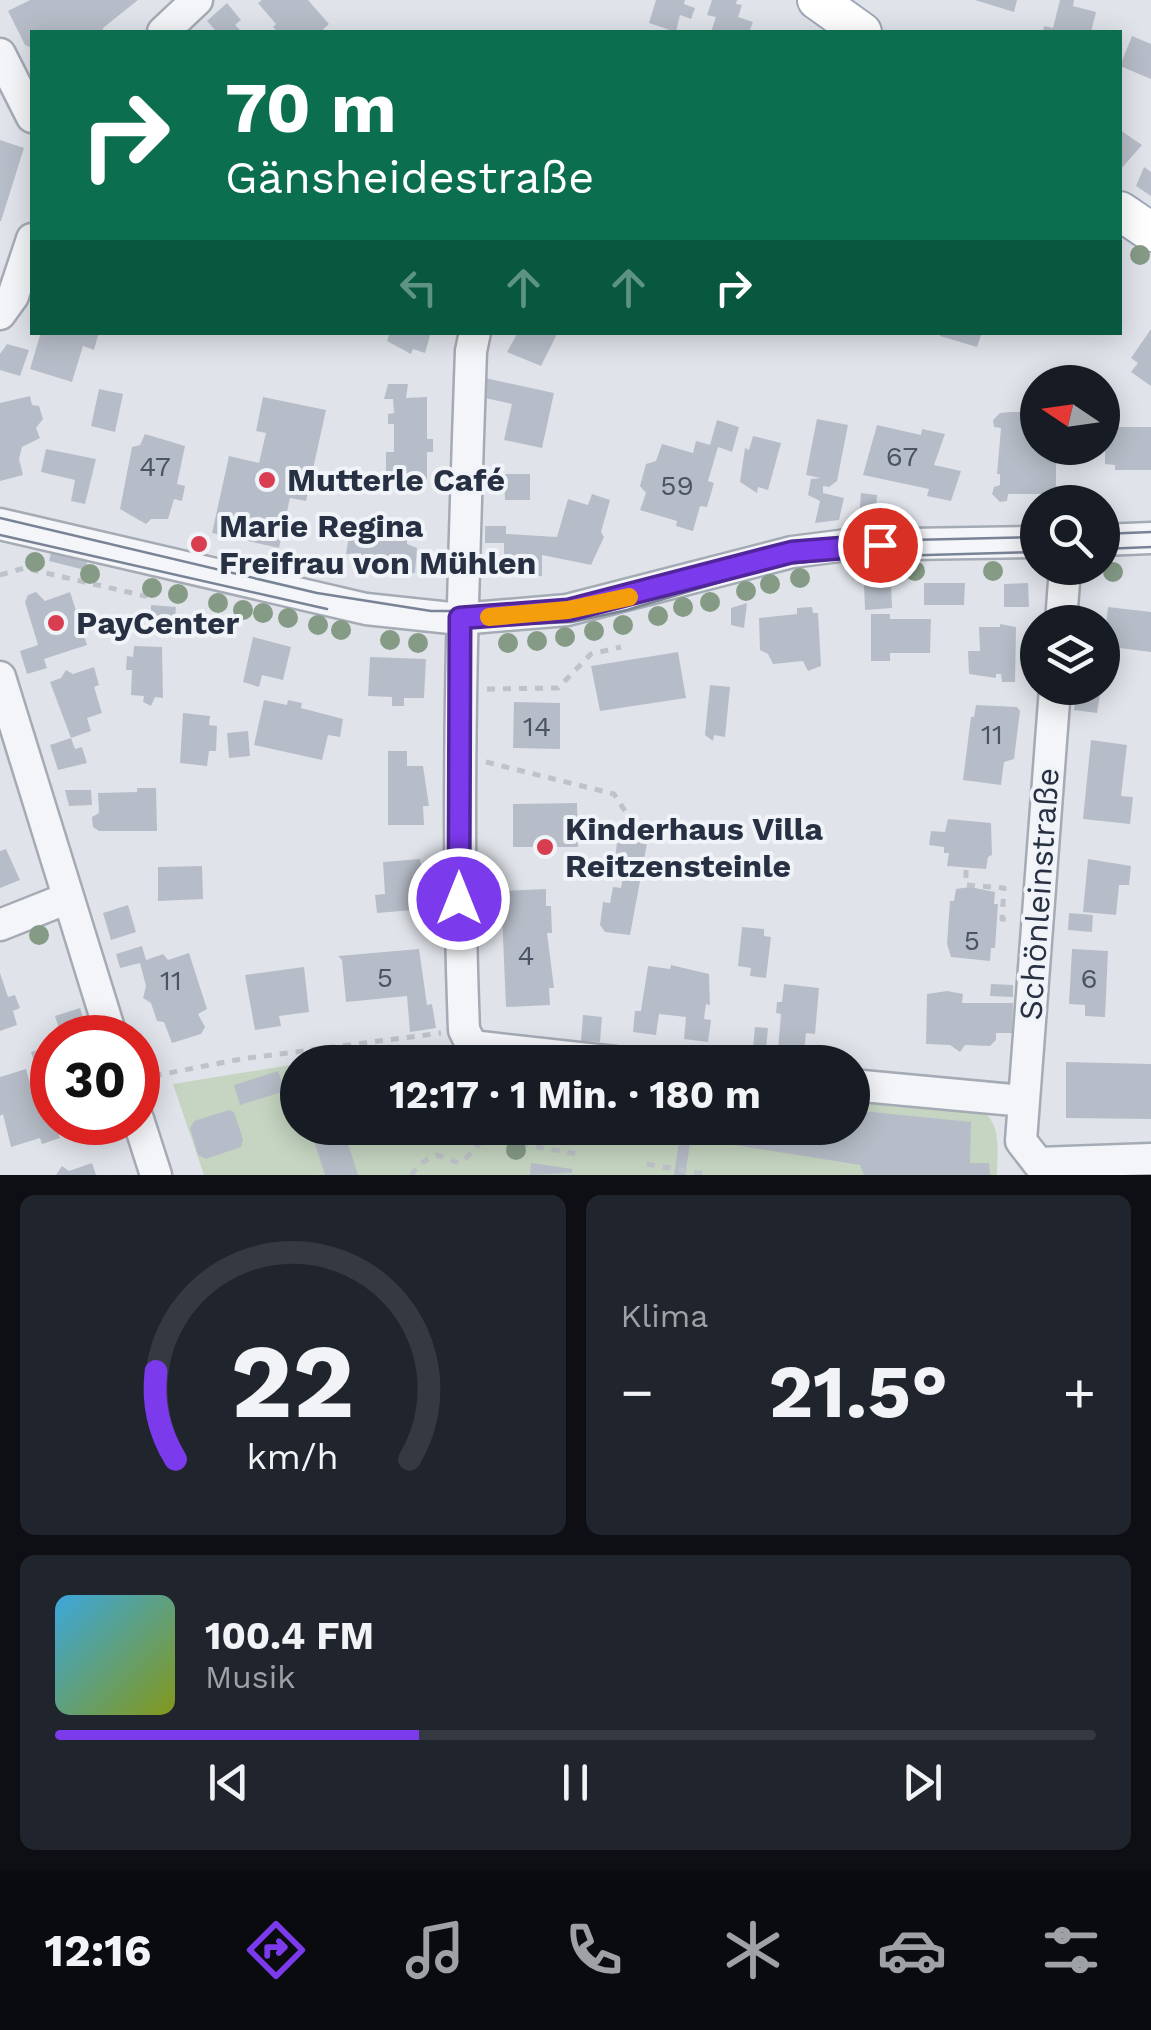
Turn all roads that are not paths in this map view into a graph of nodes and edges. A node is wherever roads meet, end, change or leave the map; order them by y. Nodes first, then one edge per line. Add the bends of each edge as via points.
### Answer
1 (197, 0) edge
2 (817, 0) edge
3 (165, 30) edge
4 (859, 30) edge
5 (0, 54) edge
6 (0, 110) edge
7 (30, 114) edge
8 (30, 118) edge
9 (1122, 212) edge
10 (1151, 232) edge
11 (30, 245) edge
12 (0, 314) edge
13 (474, 335) edge
14 (0, 524) edge
15 (1151, 538) edge
16 (1120, 539) edge
17 (1020, 542) edge
18 (460, 618) junction
19 (0, 677) edge
20 (1054, 705) edge
21 (68, 898) junction
22 (0, 925) edge
23 (105, 1015) edge
24 (472, 1045) edge
25 (870, 1087) edge
26 (1024, 1101) junction
27 (147, 1145) edge
28 (1151, 1159) edge
29 (156, 1175) edge

1 - 3 street
2 - 4 main road
5 - 7 street
6 - 8 street
9 - 10 main road
11 - 12 street
13 - 18 street
14 - 18 street via 366,609
15 - 16 street
17 - 18 street via 810,550 568,610
18 - 24 street via 461,955 464,1030
19 - 21 street
20 - 26 street, Schönleinstraße
21 - 22 street
21 - 23 street
25 - 26 street
26 - 28 street, Schönleinstraße via 1021,1140 1038,1162
27 - 29 street

